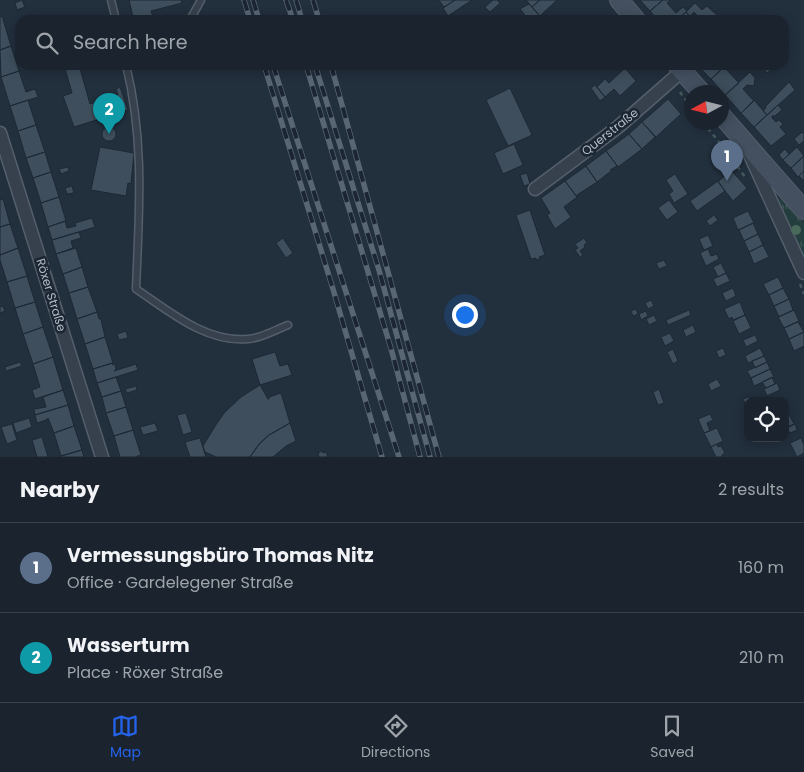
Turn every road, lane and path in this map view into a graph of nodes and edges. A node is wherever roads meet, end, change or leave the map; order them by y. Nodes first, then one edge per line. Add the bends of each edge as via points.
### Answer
1 (111, 0) edge
2 (201, 0) edge
3 (619, 0) edge
4 (115, 15) edge
5 (193, 15) edge
6 (632, 15) edge
7 (127, 70) edge
8 (677, 72) edge
9 (693, 85) edge
10 (684, 89) edge
11 (729, 124) edge
12 (0, 133) edge
13 (744, 141) junction
14 (535, 189) dead end
15 (804, 210) edge
16 (804, 273) edge
17 (288, 325) dead end
18 (102, 457) edge

1 - 4 lane
2 - 5 lane
3 - 6 main road
7 - 17 lane via 134,96 140,169 136,289 195,327 230,339 248,339
8 - 9 main road
8 - 10 path
8 - 14 street, Querstraße via 618,128
11 - 13 main road
12 - 18 street, Röxer Straße
13 - 15 main road
13 - 16 street

